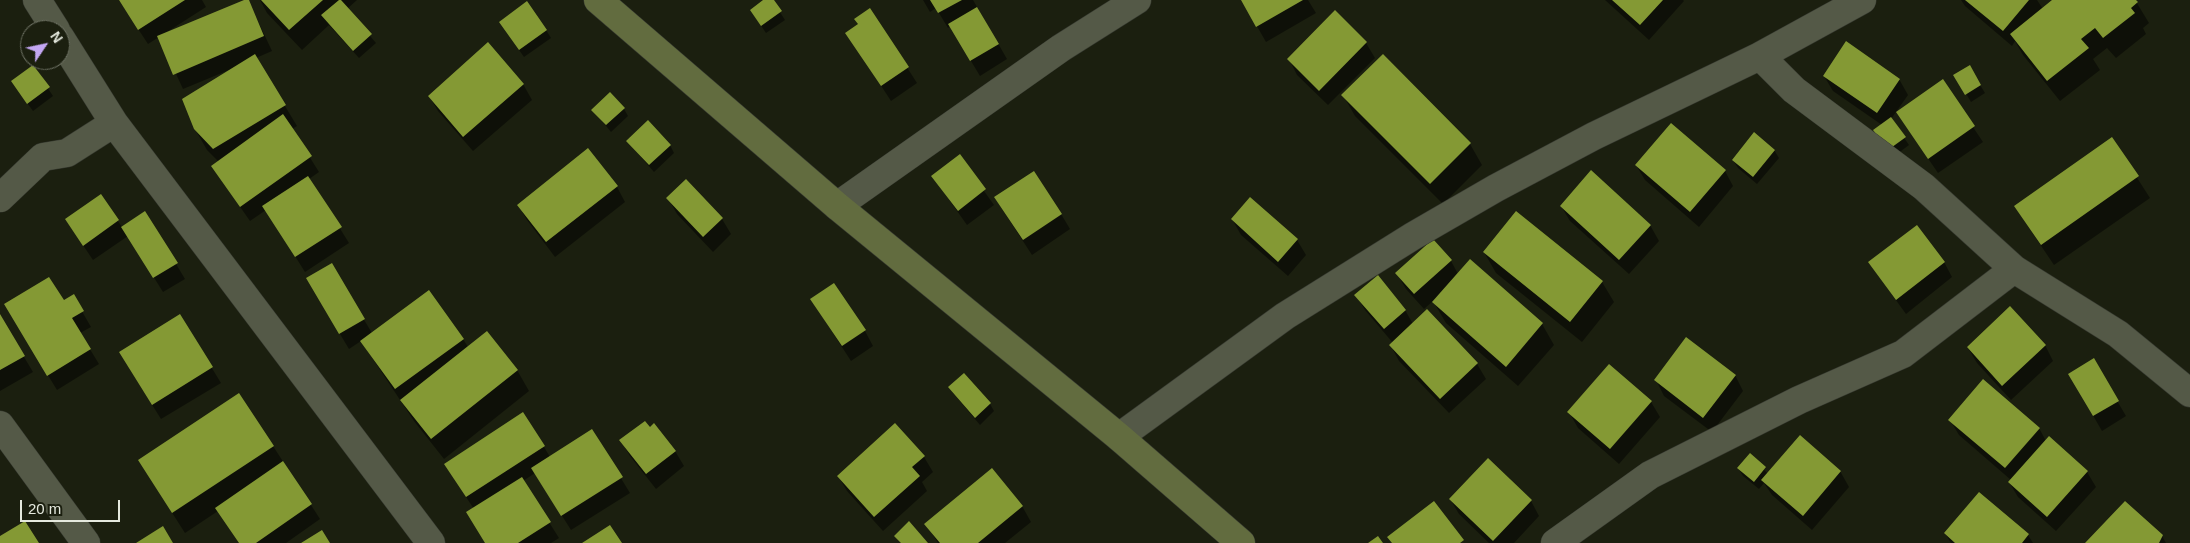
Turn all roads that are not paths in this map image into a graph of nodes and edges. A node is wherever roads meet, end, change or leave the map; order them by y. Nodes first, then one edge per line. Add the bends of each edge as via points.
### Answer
1 (37, 0) edge
2 (598, 0) edge
3 (1137, 0) edge
4 (1862, 0) edge
5 (50, 20) edge
6 (70, 53) edge
7 (1760, 56) junction
8 (114, 123) junction
9 (0, 198) edge
10 (837, 206) junction
11 (2014, 269) junction
12 (2190, 393) edge
13 (0, 424) edge
14 (1119, 437) junction
15 (86, 543) edge
16 (430, 543) edge
17 (1241, 543) edge
18 (1555, 543) edge

1 - 5 street
2 - 10 main road
3 - 10 street via 1061,48
4 - 7 street
6 - 8 street
7 - 11 street via 1794,90 1924,187
7 - 14 street via 1594,136 1413,236 1284,316
8 - 9 street via 67,153 43,157
8 - 16 street
10 - 14 main road
11 - 12 street via 2118,334
11 - 18 street via 1903,354 1799,400 1650,475
13 - 15 street
14 - 17 main road

